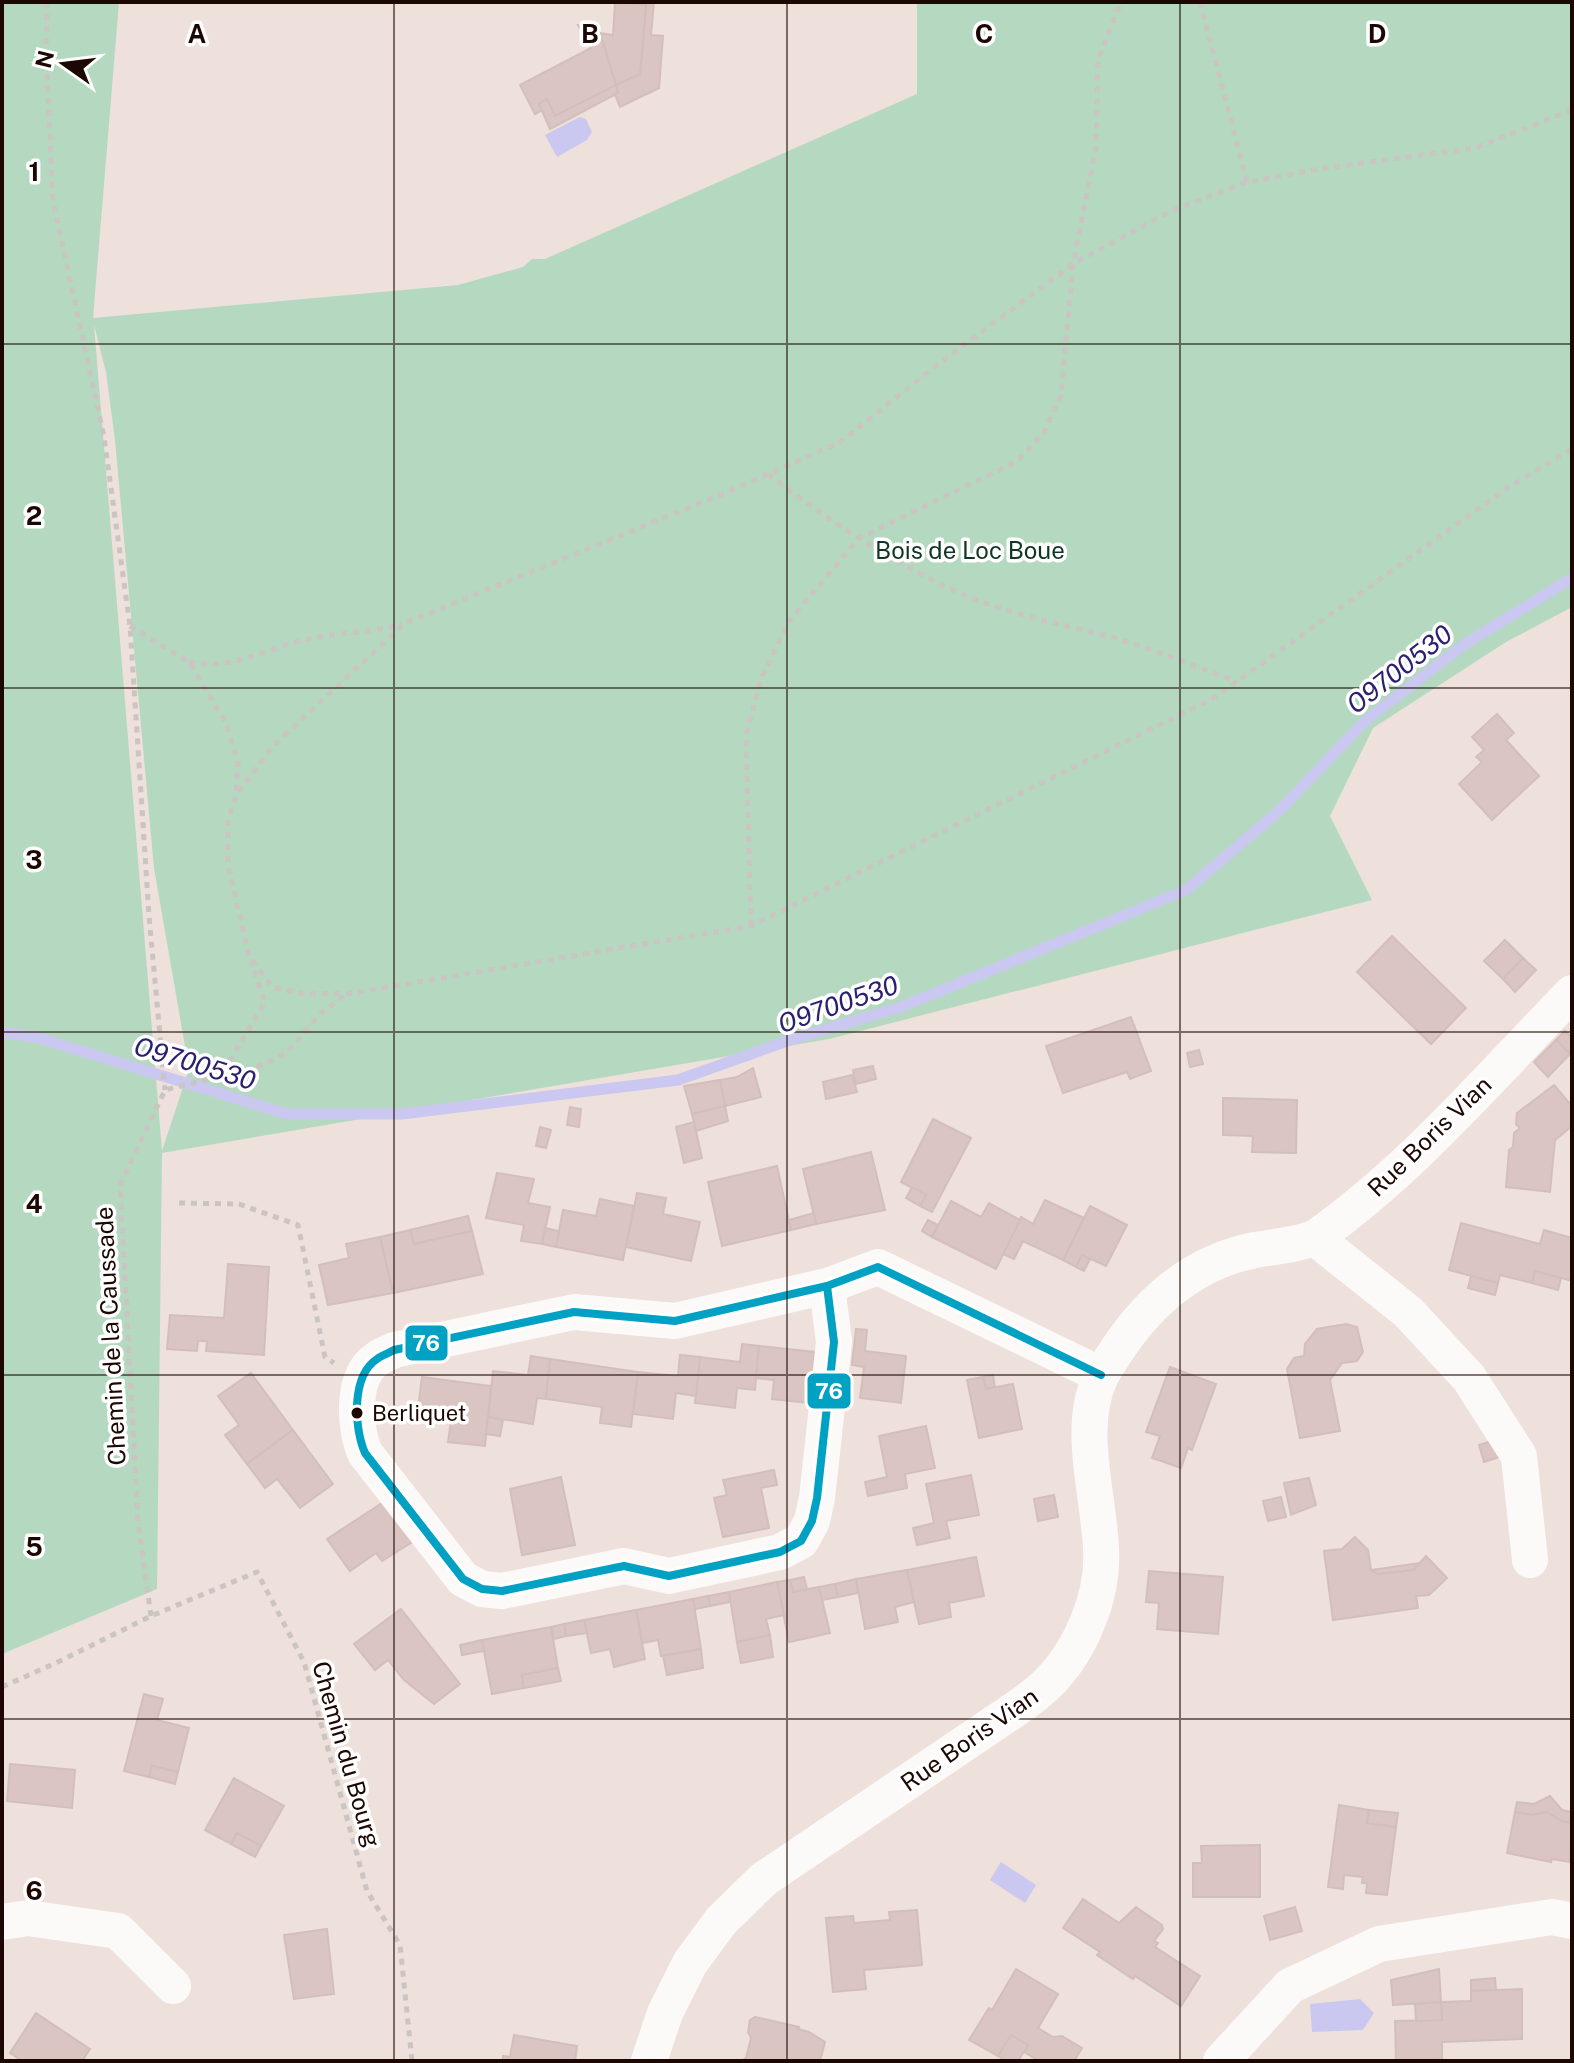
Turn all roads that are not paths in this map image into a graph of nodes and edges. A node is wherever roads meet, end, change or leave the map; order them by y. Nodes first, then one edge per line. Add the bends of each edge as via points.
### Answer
1 (1572, 993) edge
2 (1315, 1238) junction
3 (827, 1286) junction
4 (1101, 1375) junction
5 (1530, 1560) dead end
6 (1572, 1921) edge
7 (2, 1922) edge
8 (173, 1986) dead end
9 (649, 2061) edge
10 (1221, 2061) edge

1 - 2 street, Rue Boris Vian via 1396,1175
2 - 4 street, Rue Boris Vian via 1204,1266 1151,1308
2 - 5 street via 1408,1312 1469,1378 1519,1456
3 - 3 street via 834,1342 812,1521 801,1541 780,1552 669,1576 624,1566 502,1591 482,1589 463,1579 365,1453 358,1436 361,1383 374,1360 394,1350 574,1312 675,1321
3 - 4 street via 878,1267
4 - 9 street, Rue Boris Vian via 1090,1437 1102,1552 1086,1623 1069,1655 1047,1684 1017,1708 764,1879 721,1921 690,1963
6 - 10 street via 1552,1917 1379,1944 1290,1986
7 - 8 street via 28,1918 118,1931

